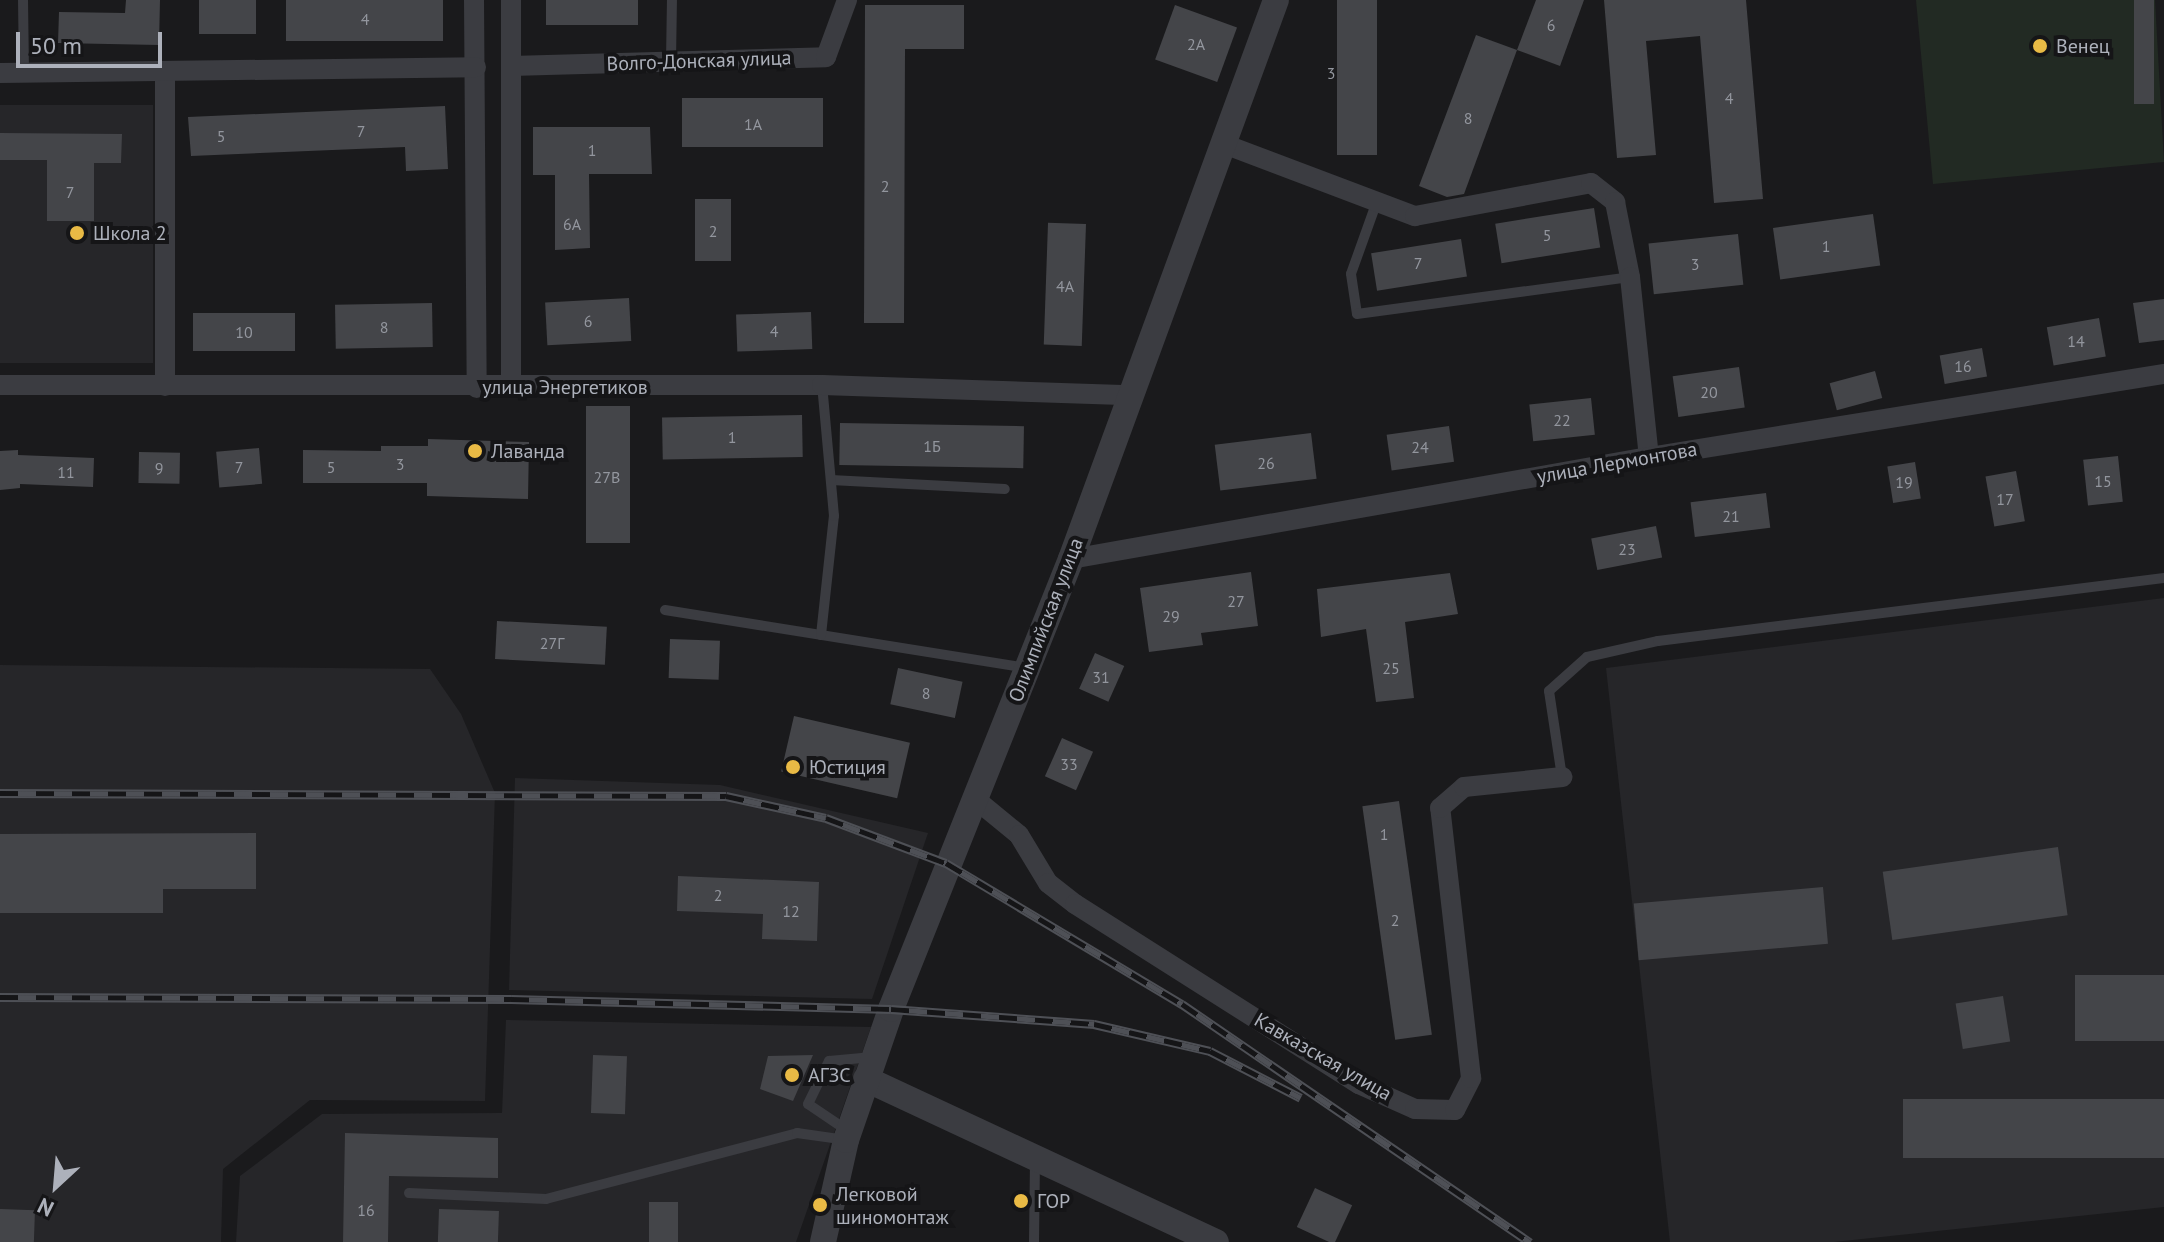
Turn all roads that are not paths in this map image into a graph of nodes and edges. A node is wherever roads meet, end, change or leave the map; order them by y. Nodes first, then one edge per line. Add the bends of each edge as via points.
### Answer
1 (23, 0) edge
2 (474, 0) edge
3 (511, 0) edge
4 (672, 0) edge
5 (847, 0) edge
6 (1276, 0) edge
7 (671, 61) junction
8 (511, 66) junction
9 (476, 67) junction
10 (24, 72) junction
11 (165, 72) junction
12 (0, 73) edge
13 (1224, 144) junction
14 (1376, 204) junction
15 (1630, 277) junction
16 (2164, 374) edge
17 (0, 385) edge
18 (822, 385) junction
19 (165, 386) junction
20 (477, 388) junction
21 (511, 388) junction
22 (1130, 395) junction
23 (1649, 457) junction
24 (831, 480) junction
25 (1005, 489) dead end
26 (1071, 559) junction
27 (2164, 578) edge
28 (665, 610) dead end
29 (821, 635) junction
30 (1028, 668) junction
31 (1562, 777) joint
32 (974, 798) junction
33 (870, 1068) junction
34 (848, 1136) junction
35 (1035, 1157) junction
36 (409, 1193) dead end
37 (823, 1242) edge
38 (1034, 1242) edge
39 (1216, 1242) edge

1 - 10 lane
2 - 9 street
3 - 8 street
4 - 7 lane
5 - 7 street, Волго-Донская улица via 826,57
6 - 13 street, Олимпийская улица
7 - 8 street, Волго-Донская улица
8 - 21 street
9 - 11 street
9 - 20 street
10 - 11 street
10 - 12 street
11 - 19 street
13 - 14 street
13 - 22 street, Олимпийская улица
14 - 15 street via 1415,216 1591,183 1615,202
14 - 15 lane via 1351,274 1357,314
15 - 23 street
16 - 23 street, улица Лермонтова
17 - 19 street, улица Энергетиков
18 - 21 street, улица Энергетиков
18 - 22 street, улица Энергетиков
18 - 24 lane
19 - 20 street, улица Энергетиков
20 - 21 street, улица Энергетиков
22 - 26 street, Олимпийская улица
23 - 26 street, улица Лермонтова
24 - 25 lane
24 - 29 lane via 834,516
26 - 30 street, Олимпийская улица
27 - 31 lane via 1658,641 1587,657 1549,691
28 - 29 lane
29 - 30 lane
30 - 32 street, Олимпийская улица
31 - 32 street, Кавказская улица via 1464,787 1440,808 1471,1078 1455,1110 1415,1109 1359,1084 1075,904 1048,883 1019,835
32 - 33 street, Олимпийская улица
33 - 34 street, Олимпийская улица
33 - 34 lane via 829,1061 808,1104
33 - 35 street
34 - 36 lane via 797,1133 546,1199
34 - 37 street, Олимпийская улица
35 - 38 lane
35 - 39 street

